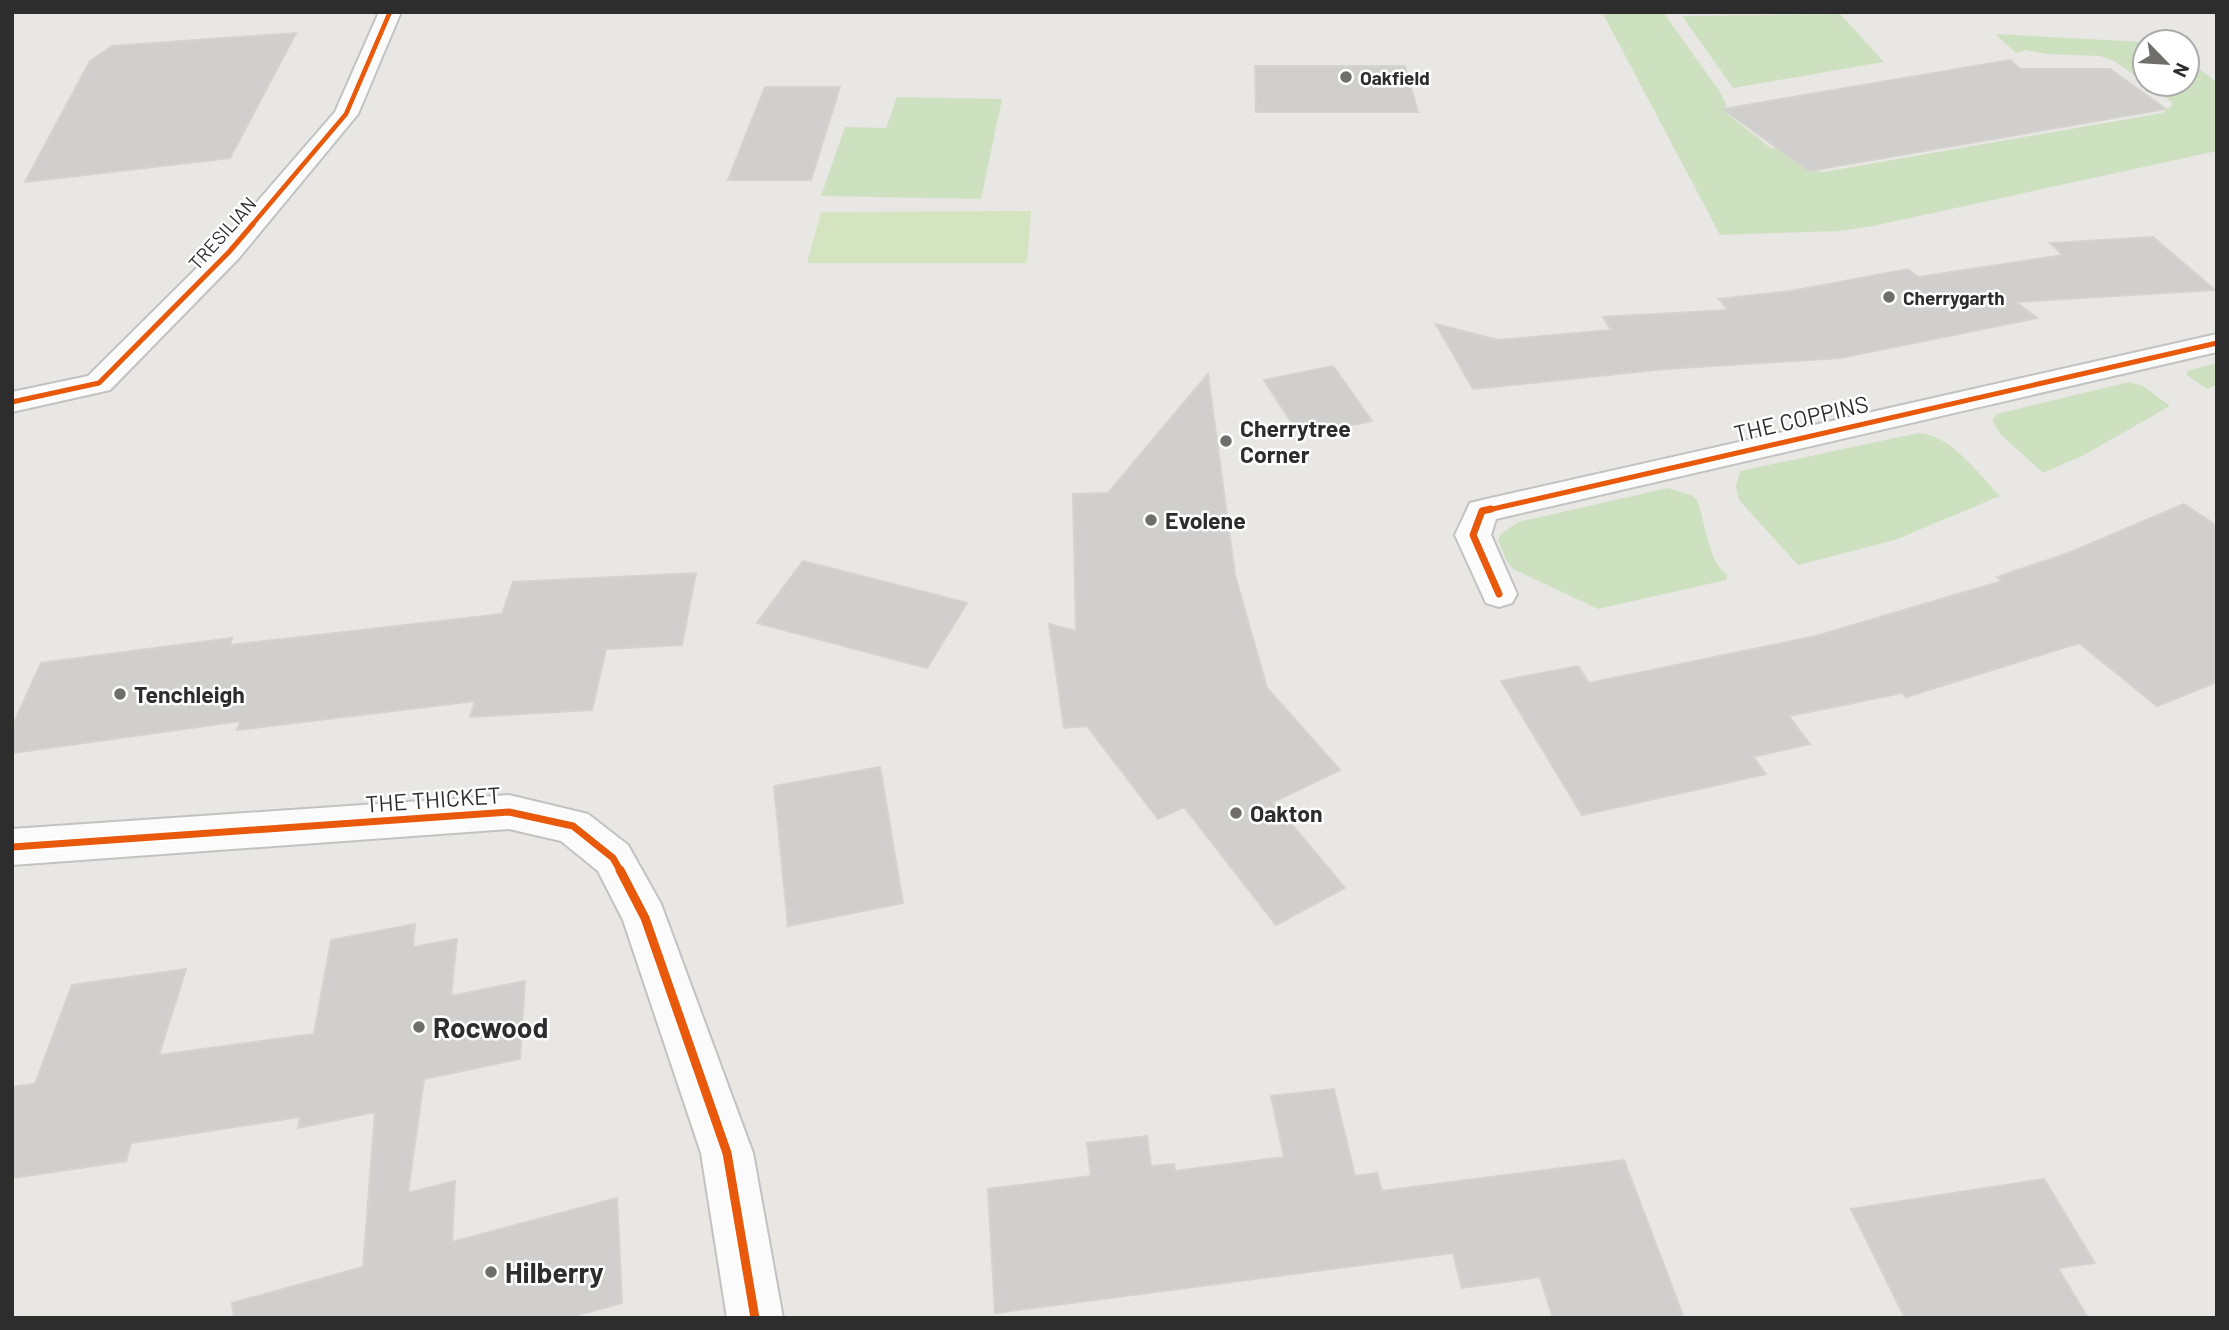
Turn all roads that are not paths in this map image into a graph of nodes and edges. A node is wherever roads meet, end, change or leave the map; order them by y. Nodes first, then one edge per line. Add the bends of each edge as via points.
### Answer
1 (390, 12) edge
2 (2217, 343) edge
3 (12, 402) edge
4 (1499, 594) dead end
5 (12, 847) edge
6 (755, 1318) edge

1 - 3 street, TRESILIAN via 346,114 229,252 99,383
2 - 4 street, THE COPPINS via 1482,511 1473,535
5 - 6 street, THE THICKET via 509,812 573,826 613,858 645,918 727,1153

